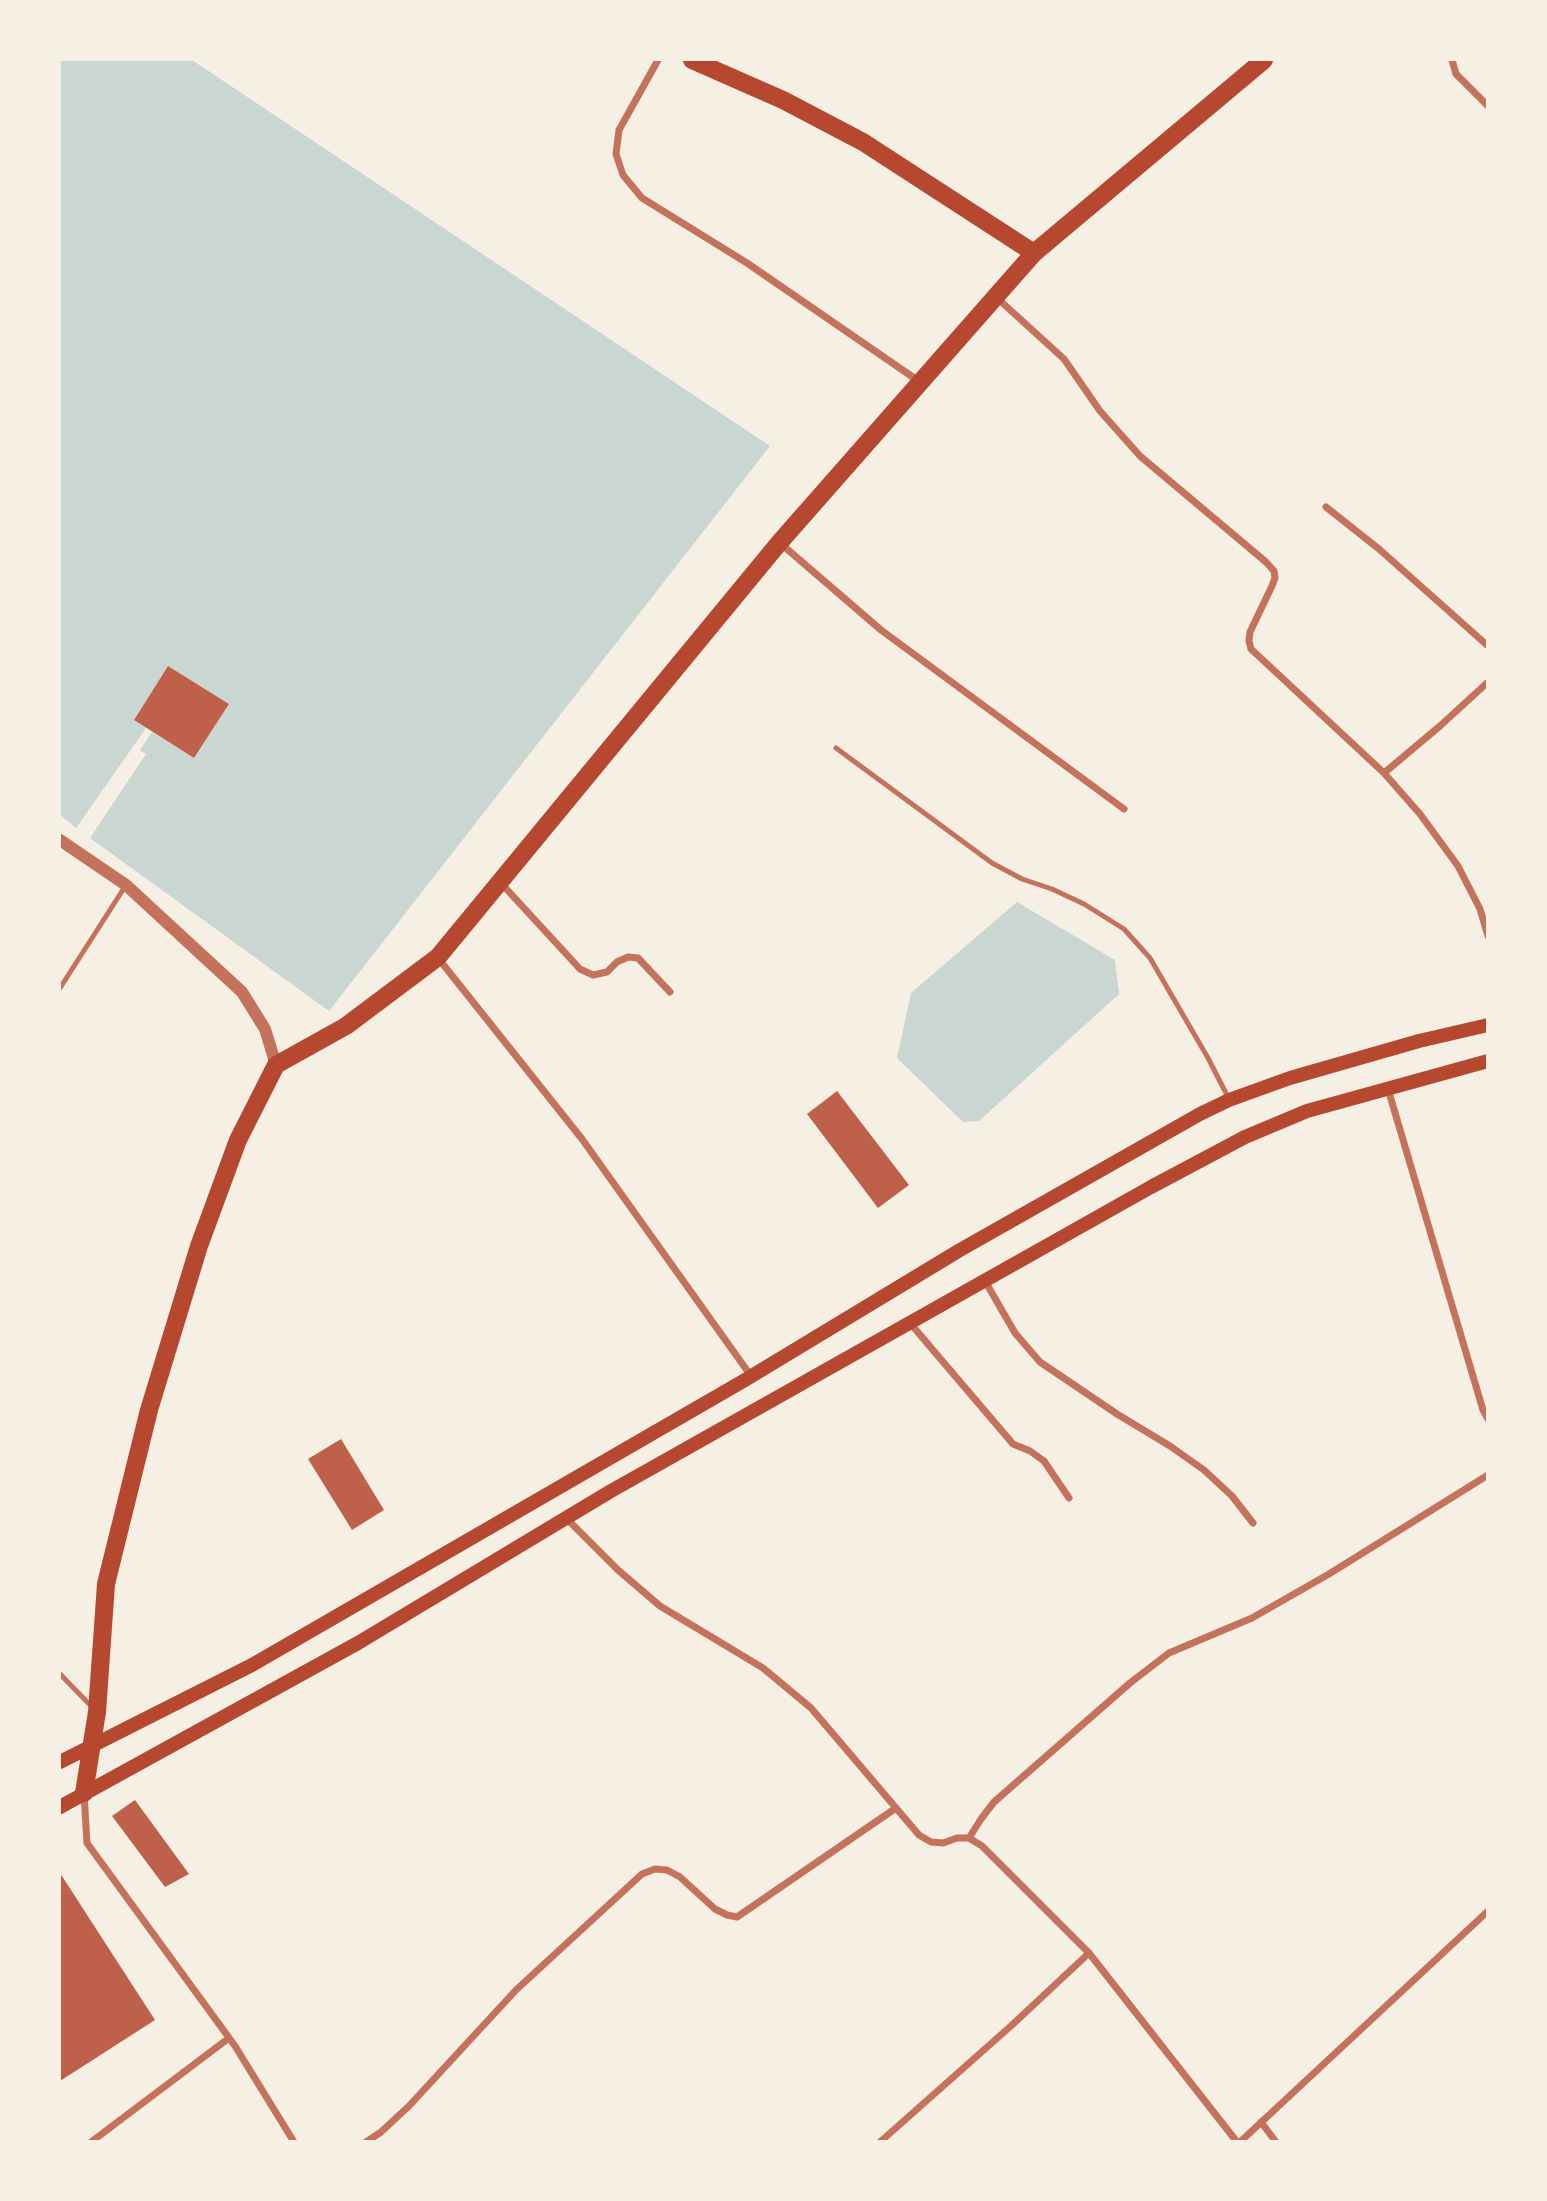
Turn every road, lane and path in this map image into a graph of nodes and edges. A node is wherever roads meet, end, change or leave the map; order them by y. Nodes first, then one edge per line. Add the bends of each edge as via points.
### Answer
1 (658, 60) edge
2 (692, 60) edge
3 (1264, 60) edge
4 (1452, 60) edge
5 (1488, 106) edge
6 (1034, 253) junction
7 (995, 296) junction
8 (920, 382) junction
9 (1326, 507) dead end
10 (779, 542) junction
11 (1488, 646) edge
12 (1488, 681) edge
13 (836, 748) dead end
14 (1384, 773) junction
15 (1124, 808) dead end
16 (60, 840) edge
17 (500, 881) junction
18 (126, 885) junction
19 (1488, 936) edge
20 (438, 957) junction
21 (60, 988) edge
22 (670, 992) dead end
23 (1488, 1025) edge
24 (1488, 1061) edge
25 (276, 1065) junction
26 (1388, 1088) junction
27 (1229, 1100) junction
28 (985, 1281) junction
29 (909, 1323) junction
30 (751, 1376) junction
31 (1488, 1419) edge
32 (1488, 1475) edge
33 (1069, 1498) dead end
34 (565, 1518) junction
35 (1253, 1523) dead end
36 (60, 1674) edge
37 (97, 1712) junction
38 (91, 1745) junction
39 (60, 1762) edge
40 (84, 1793) junction
41 (60, 1807) edge
42 (896, 1808) junction
43 (970, 1838) junction
44 (1488, 1911) edge
45 (1089, 1953) junction
46 (229, 2038) junction
47 (1261, 2122) junction
48 (91, 2141) edge
49 (293, 2141) edge
50 (366, 2141) edge
51 (880, 2141) edge
52 (1238, 2141) edge
53 (1276, 2141) edge

1 - 8 street via 619,130 616,154 623,175 642,198 747,263
2 - 6 main road via 863,142
3 - 6 main road
4 - 5 street via 1456,74
6 - 7 main road
7 - 8 main road
7 - 14 street via 1063,359 1140,456 1274,571 1272,586 1250,632 1251,649
8 - 10 main road
9 - 11 street
10 - 15 street via 881,630
10 - 17 main road
12 - 14 street
13 - 27 lane via 992,863 1084,904 1124,929 1150,958
14 - 19 street via 1458,866
16 - 18 street
17 - 20 main road
17 - 22 street via 580,968 593,975 607,972 628,957 638,958
18 - 21 lane
18 - 25 street via 242,992 265,1029
20 - 25 main road via 346,1026
20 - 30 street via 582,1139
23 - 27 main road via 1316,1070
24 - 26 main road
25 - 37 main road via 238,1140 199,1246 149,1410 106,1584
26 - 28 main road via 1307,1111 1245,1137
26 - 31 street
27 - 30 main road via 984,1237
28 - 29 main road
28 - 35 street via 1015,1334 1040,1362 1204,1470
29 - 33 street via 1013,1444 1044,1461
29 - 34 main road
30 - 38 main road via 251,1665
32 - 43 street via 1252,1618 1169,1653 994,1801
34 - 40 main road via 358,1643
34 - 42 street via 660,1606 763,1668 811,1708
36 - 37 lane
37 - 38 main road
38 - 39 main road
38 - 40 main road
40 - 41 main road
40 - 46 street via 87,1843
42 - 43 street via 931,1842
42 - 50 street via 737,1917 715,1909 667,1870 642,1874 516,1990 409,2106
43 - 45 street
44 - 47 street
45 - 51 street
45 - 52 street
46 - 48 street
46 - 49 street
47 - 52 street
47 - 53 street

